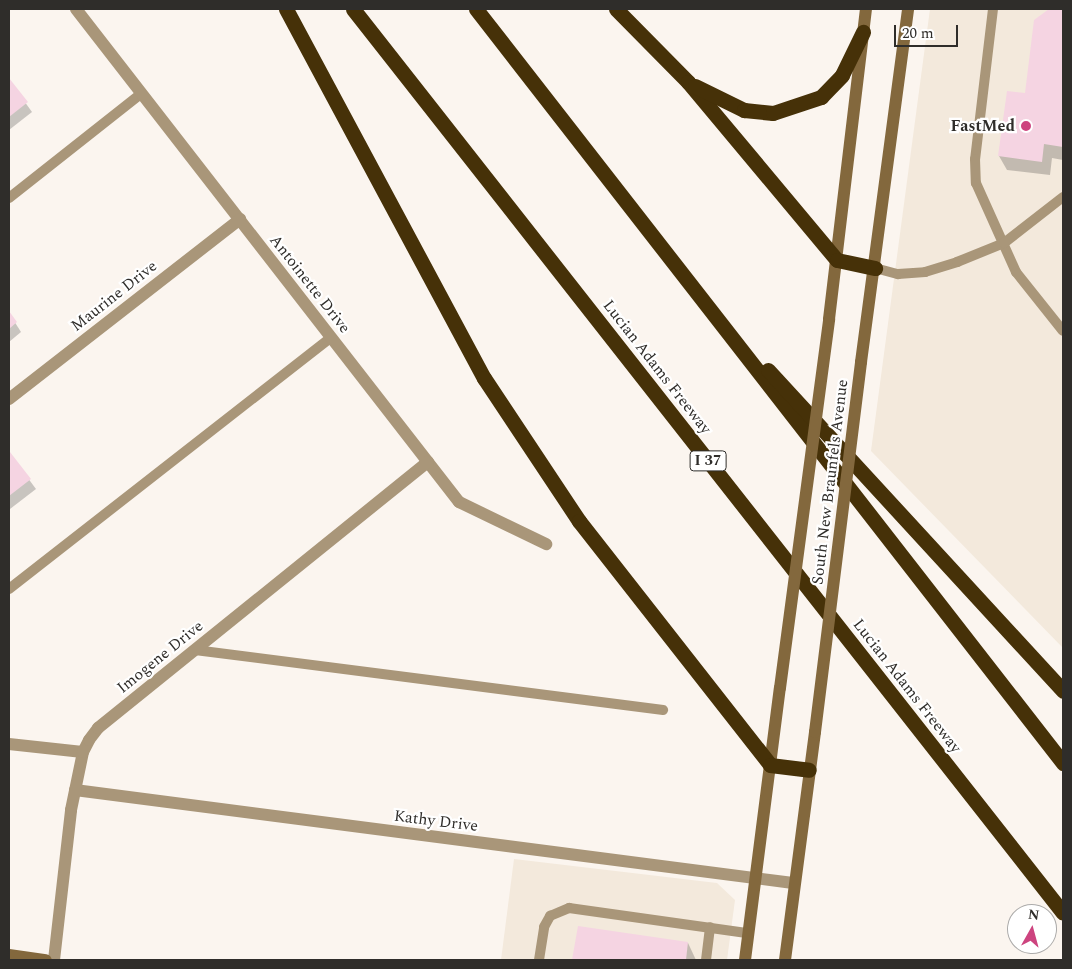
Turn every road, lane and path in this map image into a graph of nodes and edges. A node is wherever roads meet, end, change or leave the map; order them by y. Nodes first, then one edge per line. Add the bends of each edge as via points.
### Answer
1 (76, 9) edge
2 (286, 9) edge
3 (353, 9) edge
4 (476, 9) edge
5 (616, 9) edge
6 (866, 9) edge
7 (908, 9) edge
8 (993, 9) edge
9 (863, 32) junction
10 (688, 82) junction
11 (142, 93) junction
12 (1063, 197) edge
13 (9, 198) edge
14 (240, 220) junction
15 (1004, 243) junction
16 (837, 260) junction
17 (875, 268) junction
18 (688, 282) junction
19 (1063, 331) edge
20 (331, 337) junction
21 (9, 399) edge
22 (428, 462) junction
23 (546, 544) dead end
24 (9, 589) edge
25 (195, 650) junction
26 (1063, 691) edge
27 (664, 710) dead end
28 (9, 744) edge
29 (83, 752) junction
30 (1063, 763) edge
31 (770, 765) junction
32 (809, 770) junction
33 (75, 790) junction
34 (755, 878) junction
35 (793, 883) junction
36 (1063, 913) edge
37 (710, 927) junction
38 (748, 933) junction
39 (9, 955) edge
40 (46, 960) edge
41 (54, 960) edge
42 (539, 960) edge
43 (706, 960) edge
44 (745, 960) edge
45 (785, 960) edge

1 - 11 street, Antoinette Drive
2 - 31 highway via 484,378 578,521
3 - 36 highway, Lucian Adams Freeway / I 37
4 - 18 highway
5 - 10 highway
6 - 9 main road, South New Braunfels Avenue
7 - 17 main road, South New Braunfels Avenue
8 - 15 lane via 975,159 976,183
9 - 10 highway via 842,75 821,97 773,113 744,110
9 - 16 main road, South New Braunfels Avenue
10 - 16 highway
11 - 13 lane
11 - 14 street, Antoinette Drive
12 - 15 lane
14 - 20 street, Antoinette Drive
14 - 21 street, Maurine Drive
15 - 17 lane via 925,272 898,274
15 - 19 lane via 1016,272
16 - 17 highway
16 - 31 main road, South New Braunfels Avenue, bridge
17 - 32 main road, South New Braunfels Avenue, bridge
18 - 26 highway
18 - 30 highway
20 - 22 street, Antoinette Drive
20 - 24 lane
22 - 23 street, Antoinette Drive via 459,502
22 - 25 street, Imogene Drive
25 - 27 lane
25 - 29 street, Imogene Drive via 98,728
28 - 29 street
29 - 33 street, Imogene Drive
31 - 32 highway
31 - 34 main road, South New Braunfels Avenue
32 - 35 main road, South New Braunfels Avenue
33 - 34 street, Kathy Drive
33 - 41 street, Imogene Drive
34 - 35 street, Kathy Drive
34 - 38 main road, South New Braunfels Avenue
35 - 45 main road, South New Braunfels Avenue
37 - 38 lane
37 - 42 lane via 579,908 560,910 550,916 544,927
37 - 43 lane
38 - 44 main road, South New Braunfels Avenue
39 - 40 main road

